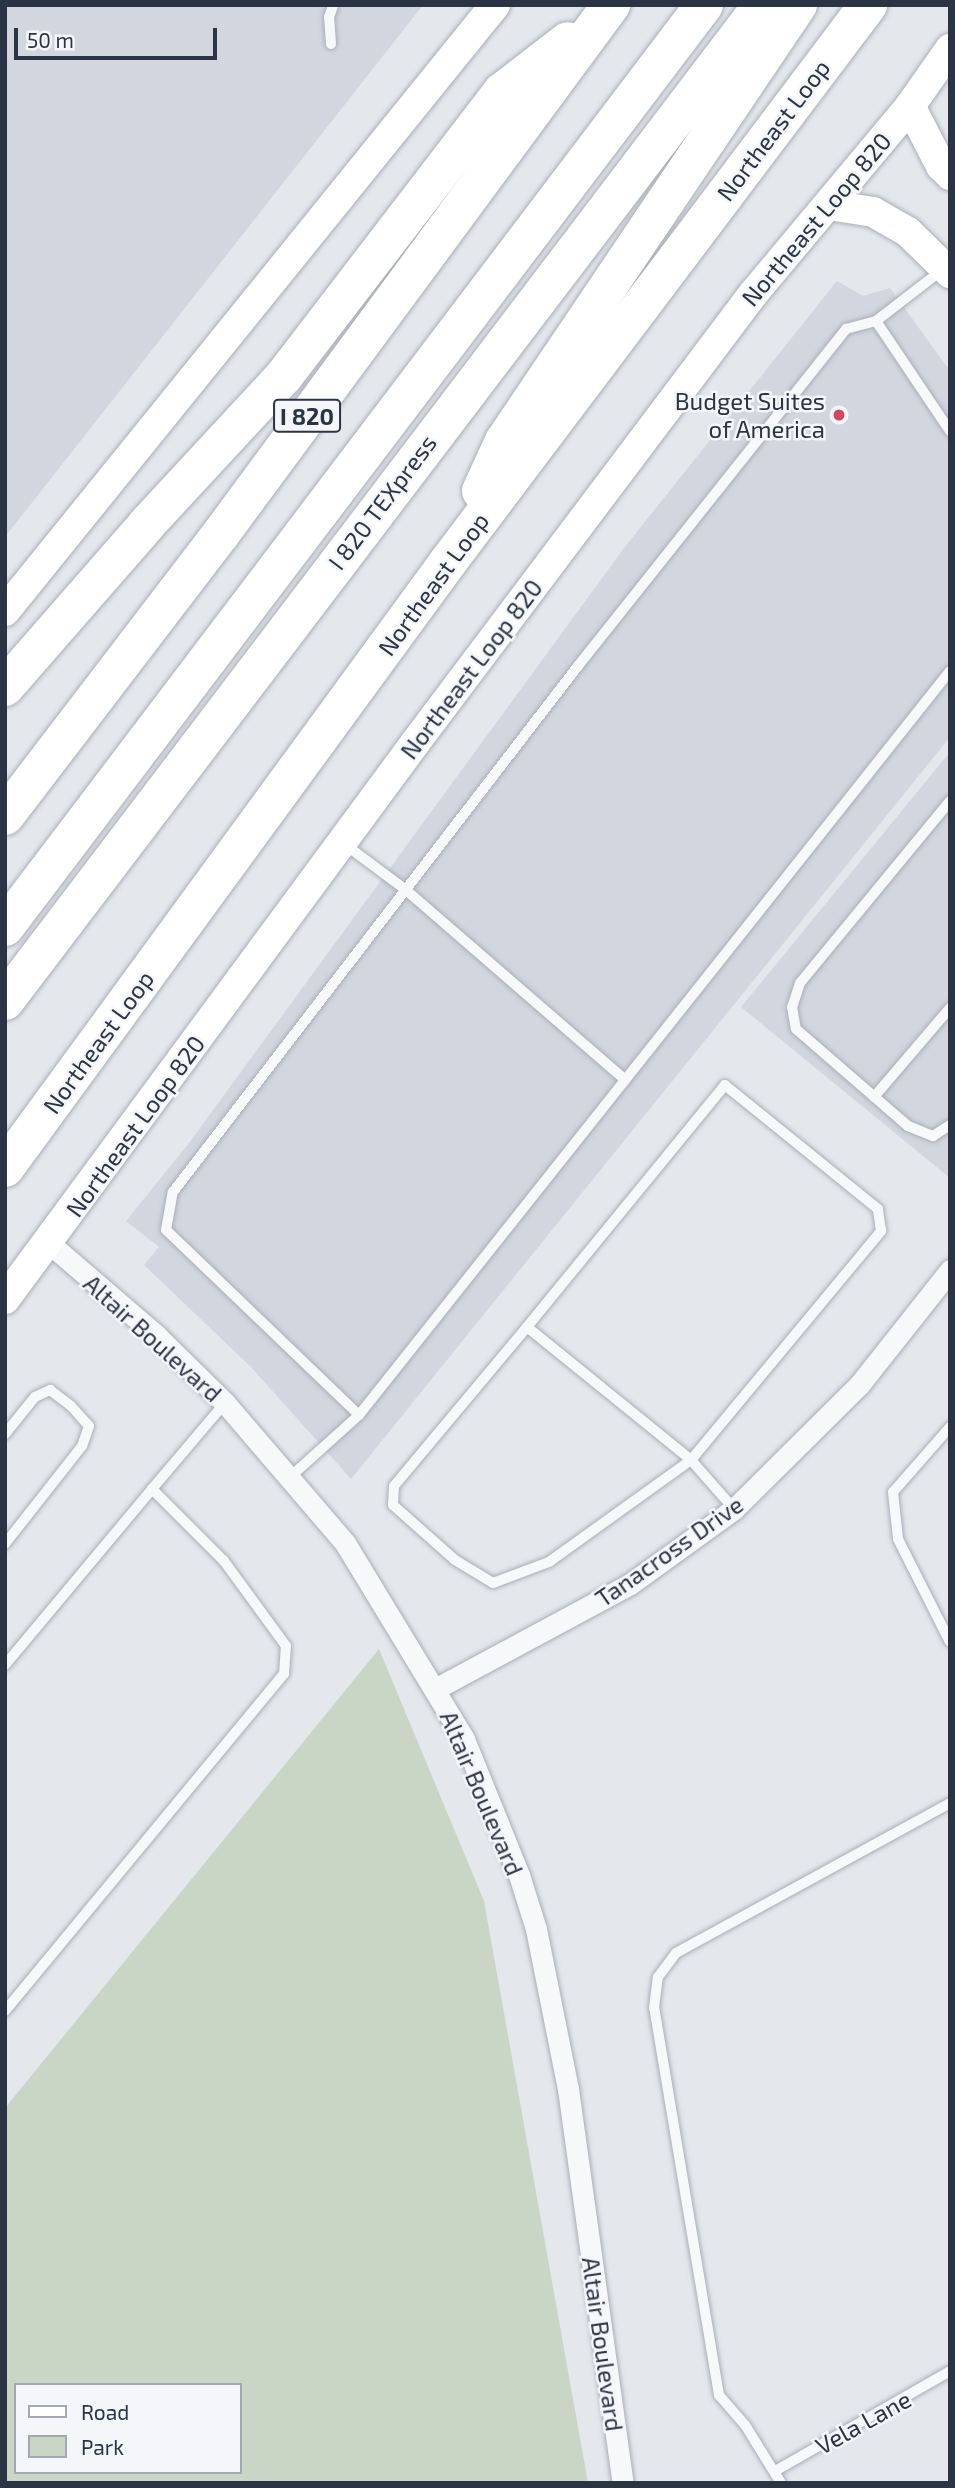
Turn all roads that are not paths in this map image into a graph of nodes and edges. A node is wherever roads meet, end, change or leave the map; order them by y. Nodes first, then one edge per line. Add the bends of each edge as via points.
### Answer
1 (495, 5) edge
2 (704, 5) edge
3 (762, 5) edge
4 (798, 5) edge
5 (868, 5) edge
6 (333, 6) edge
7 (608, 8) edge
8 (331, 44) dead end
9 (950, 49) edge
10 (910, 106) junction
11 (950, 175) edge
12 (829, 205) junction
13 (947, 270) edge
14 (876, 321) junction
15 (950, 430) edge
16 (448, 562) junction
17 (5, 611) edge
18 (950, 671) edge
19 (5, 687) edge
20 (950, 801) edge
21 (5, 816) edge
22 (342, 842) junction
23 (406, 890) junction
24 (5, 927) edge
25 (5, 1001) edge
26 (950, 1008) edge
27 (625, 1080) junction
28 (874, 1097) junction
29 (950, 1125) edge
30 (5, 1168) edge
31 (49, 1243) junction
32 (950, 1270) edge
33 (5, 1299) edge
34 (527, 1327) junction
35 (225, 1403) junction
36 (359, 1415) junction
37 (950, 1427) edge
38 (5, 1434) edge
39 (691, 1460) junction
40 (289, 1478) junction
41 (152, 1489) junction
42 (734, 1509) junction
43 (5, 1544) edge
44 (950, 1642) edge
45 (5, 1665) edge
46 (435, 1689) junction
47 (950, 1803) edge
48 (5, 2011) edge
49 (950, 2371) edge
50 (775, 2471) junction
51 (623, 2483) edge
52 (780, 2483) edge

1 - 17 main road
2 - 24 highway, I 820 TEXpress
3 - 25 highway, I 820 TEXpress
4 - 16 highway via 504,441
5 - 16 highway, Northeast Loop
6 - 8 lane via 328,18
7 - 19 highway via 502,92 284,376
7 - 21 highway, I 820
9 - 10 main road, Northeast Loop 820
10 - 11 main road
10 - 12 main road, Northeast Loop 820
12 - 13 main road via 873,212 908,232
12 - 22 main road, Northeast Loop 820 via 752,294
13 - 14 lane
14 - 15 lane
14 - 23 lane via 846,329
16 - 30 highway, Northeast Loop
18 - 27 lane
20 - 28 lane via 800,983 792,1007 796,1029
22 - 23 lane
22 - 31 main road, Northeast Loop 820
23 - 27 lane
23 - 36 lane via 173,1192 166,1230
26 - 28 lane
27 - 36 lane
28 - 29 lane via 908,1126 933,1136
31 - 33 main road, Northeast Loop 820
31 - 35 street, Altair Boulevard via 157,1336
32 - 42 street, Tanacross Drive via 859,1385
34 - 39 lane
34 - 39 lane via 394,1486 393,1505 454,1560 494,1583 549,1562
34 - 39 lane via 725,1085 735,1093 878,1209 881,1231
35 - 40 street, Altair Boulevard
35 - 41 lane
36 - 40 lane
37 - 44 lane via 893,1492 898,1539
38 - 43 lane via 35,1397 50,1390 89,1426 82,1446
39 - 42 lane
40 - 46 street, Altair Boulevard via 345,1544
41 - 45 lane
41 - 48 lane via 224,1561 286,1646 284,1674
42 - 46 street, Tanacross Drive via 630,1584
46 - 51 street, Altair Boulevard via 464,1740 536,1929 568,2090
47 - 50 lane via 676,1952 658,1977 654,2008 719,2395
49 - 50 lane, Vela Lane
50 - 52 lane

